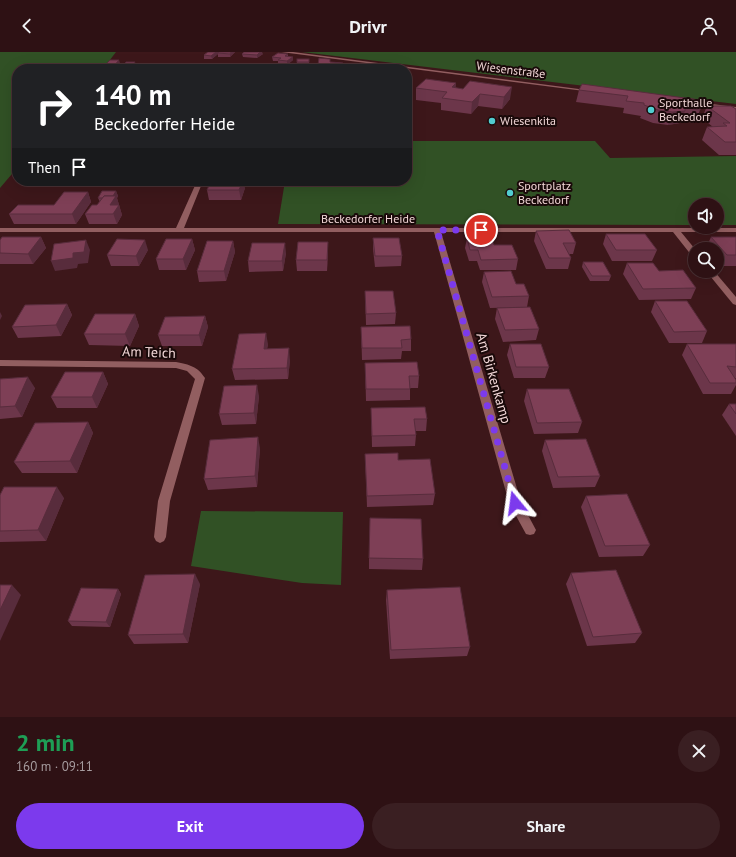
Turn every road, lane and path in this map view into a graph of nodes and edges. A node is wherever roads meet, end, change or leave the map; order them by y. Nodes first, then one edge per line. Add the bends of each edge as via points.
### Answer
1 (283, 52) edge
2 (371, 63) joint
3 (379, 64) edge
4 (412, 68) edge
5 (595, 91) edge
6 (681, 102) edge
7 (736, 109) edge
8 (198, 186) edge
9 (0, 230) edge
10 (180, 230) junction
11 (437, 230) junction
12 (736, 230) edge
13 (676, 231) junction
14 (688, 246) edge
15 (716, 278) edge
16 (736, 302) edge
17 (0, 363) edge
18 (530, 530) dead end
19 (160, 537) dead end

1 - 2 street, Wiesenstraße
2 - 3 street, Wiesenstraße
4 - 5 street, Wiesenstraße
6 - 7 street
8 - 10 street
9 - 10 street, Beckedorfer Heide
10 - 11 street, Beckedorfer Heide
11 - 13 street, Beckedorfer Heide
11 - 18 street, Am Birkenkamp via 515,503
12 - 13 street, Beckedorfer Heide
13 - 14 street
15 - 16 street
17 - 19 street, Am Teich via 176,366 190,368 200,378 164,501

